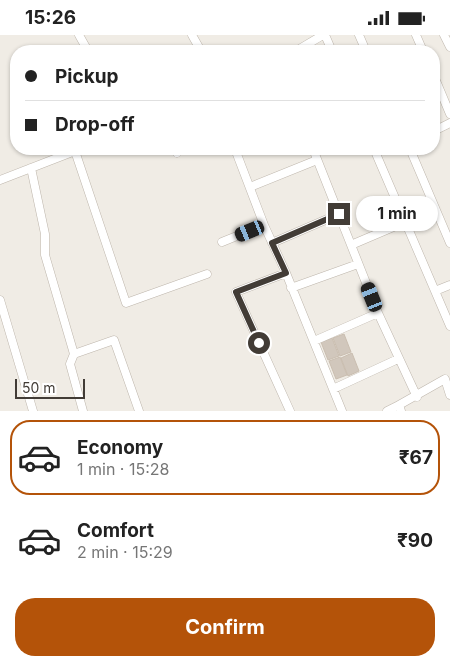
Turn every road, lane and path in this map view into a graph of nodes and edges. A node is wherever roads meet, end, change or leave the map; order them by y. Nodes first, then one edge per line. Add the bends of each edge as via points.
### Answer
1 (324, 35) edge
2 (444, 35) edge
3 (306, 45) edge
4 (450, 47) edge
5 (440, 90) edge
6 (450, 113) edge
7 (62, 155) edge
8 (76, 155) edge
9 (237, 155) edge
10 (316, 155) edge
11 (377, 155) edge
12 (413, 155) edge
13 (317, 160) junction
14 (31, 168) junction
15 (0, 180) edge
16 (250, 187) junction
17 (339, 214) junction
18 (405, 222) junction
19 (264, 225) junction
20 (222, 242) dead end
21 (272, 243) junction
22 (450, 243) edge
23 (351, 245) junction
24 (358, 264) junction
25 (286, 273) junction
26 (207, 274) dead end
27 (450, 285) edge
28 (292, 288) junction
29 (435, 291) junction
30 (0, 300) edge
31 (378, 313) junction
32 (450, 326) edge
33 (314, 341) junction
34 (74, 354) junction
35 (398, 359) junction
36 (447, 377) edge
37 (333, 389) junction
38 (450, 395) edge
39 (417, 397) junction
40 (400, 408) edge
41 (33, 411) edge
42 (84, 411) edge
43 (139, 411) edge
44 (290, 411) edge
45 (342, 411) edge
46 (387, 411) edge

1 - 3 street
2 - 4 street
5 - 6 street
7 - 14 street
8 - 26 street via 126,303
9 - 16 street
10 - 13 street
11 - 18 street
12 - 22 street
13 - 16 street
13 - 17 street
14 - 15 street
14 - 34 street via 45,234 45,255
16 - 19 street
17 - 21 street
17 - 23 street
18 - 23 street
18 - 29 street
19 - 20 street
19 - 21 street
21 - 25 street
23 - 24 street
24 - 28 street
24 - 31 street
25 - 28 street
25 - 44 street via 236,292
27 - 29 street
28 - 33 street
29 - 32 street
30 - 41 street
31 - 33 street
31 - 35 street
33 - 37 street
34 - 42 street via 70,364
34 - 43 street via 114,340
35 - 37 street
35 - 39 street
36 - 38 street
36 - 39 street
37 - 45 street
39 - 40 street
40 - 46 street

